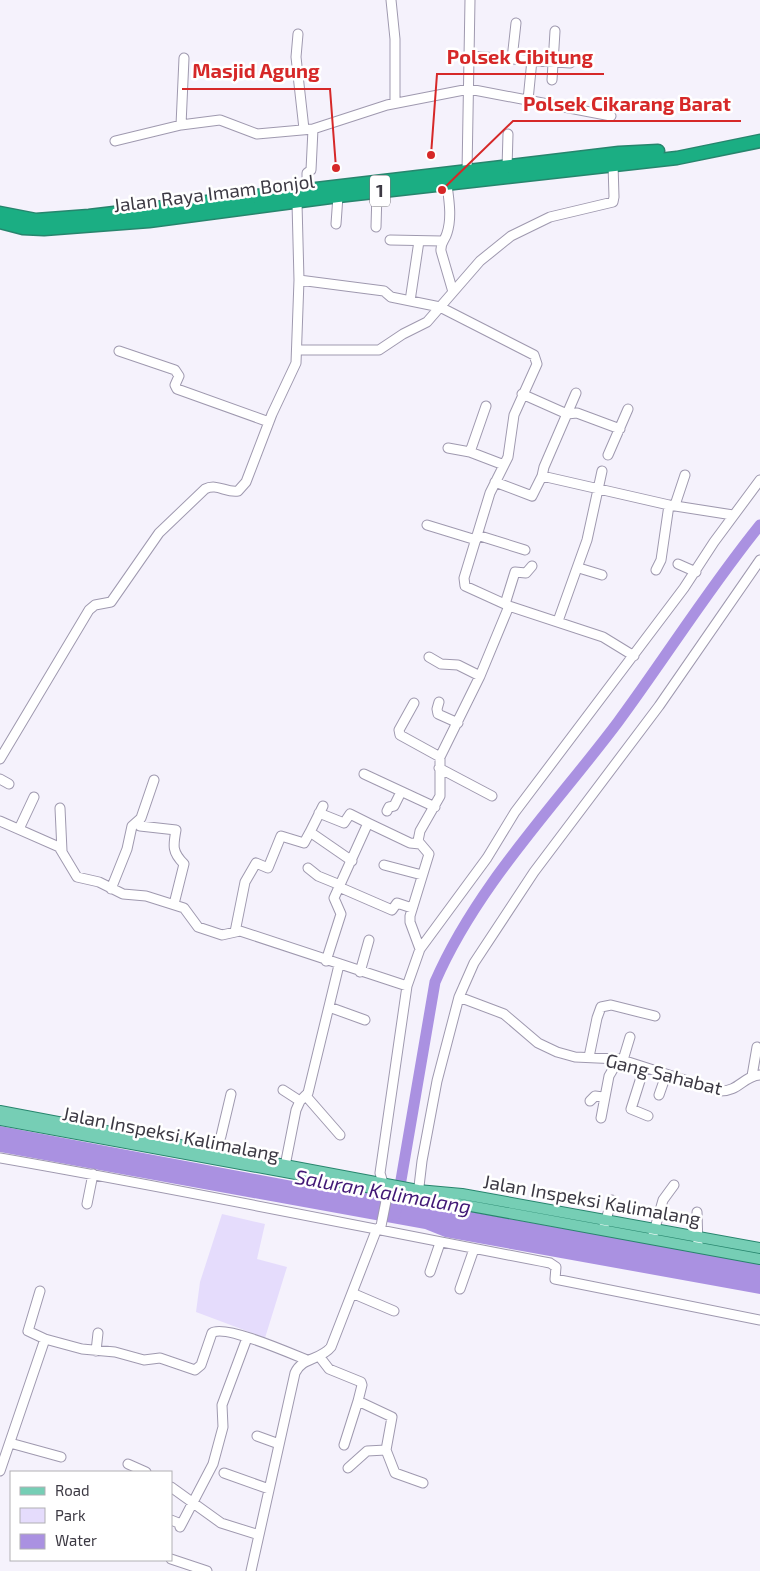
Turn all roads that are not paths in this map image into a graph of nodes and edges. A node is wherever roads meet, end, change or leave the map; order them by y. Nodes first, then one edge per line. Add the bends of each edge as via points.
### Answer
1 (391, 0) edge
2 (470, 0) edge
3 (516, 23) dead end
4 (555, 31) dead end
5 (298, 34) dead end
6 (469, 56) junction
7 (184, 58) dead end
8 (512, 59) junction
9 (532, 60) junction
10 (552, 62) junction
11 (570, 63) dead end
12 (552, 80) dead end
13 (469, 89) junction
14 (528, 100) junction
15 (394, 103) junction
16 (611, 116) dead end
17 (181, 125) junction
18 (308, 129) junction
19 (760, 132) edge
20 (508, 134) dead end
21 (115, 141) dead end
22 (760, 141) edge
23 (617, 160) junction
24 (507, 168) junction
25 (467, 172) junction
26 (447, 185) junction
27 (377, 192) junction
28 (300, 195) junction
29 (338, 196) junction
30 (0, 213) edge
31 (0, 222) edge
32 (336, 224) dead end
33 (376, 227) dead end
34 (390, 240) dead end
35 (419, 240) junction
36 (442, 241) junction
37 (299, 280) junction
38 (453, 292) junction
39 (410, 301) junction
40 (440, 307) junction
41 (298, 350) junction
42 (119, 351) dead end
43 (576, 393) dead end
44 (522, 394) junction
45 (486, 406) dead end
46 (628, 409) dead end
47 (568, 414) junction
48 (269, 422) junction
49 (620, 429) junction
50 (448, 448) dead end
51 (470, 452) junction
52 (608, 455) dead end
53 (504, 465) junction
54 (602, 471) dead end
55 (685, 475) dead end
56 (542, 476) junction
57 (760, 480) edge
58 (495, 482) junction
59 (599, 489) junction
60 (672, 505) junction
61 (733, 515) junction
62 (427, 525) dead end
63 (476, 538) junction
64 (525, 550) dead end
65 (760, 560) edge
66 (678, 564) dead end
67 (532, 566) dead end
68 (579, 568) junction
69 (656, 570) dead end
70 (696, 572) junction
71 (602, 575) dead end
72 (507, 605) junction
73 (558, 621) junction
74 (429, 656) dead end
75 (634, 656) junction
76 (480, 676) junction
77 (439, 702) dead end
78 (414, 703) dead end
79 (458, 723) junction
80 (440, 757) junction
81 (0, 759) edge
82 (439, 768) junction
83 (364, 774) dead end
84 (0, 779) edge
85 (154, 780) dead end
86 (8, 784) dead end
87 (401, 792) junction
88 (492, 796) dead end
89 (34, 797) dead end
90 (435, 807) junction
91 (60, 808) dead end
92 (387, 811) dead end
93 (139, 820) junction
94 (0, 821) edge
95 (368, 824) junction
96 (19, 829) junction
97 (310, 832) junction
98 (420, 844) junction
99 (62, 851) junction
100 (352, 861) junction
101 (384, 865) dead end
102 (308, 868) dead end
103 (422, 875) junction
104 (340, 886) junction
105 (111, 889) junction
106 (174, 904) junction
107 (412, 908) junction
108 (235, 932) junction
109 (369, 940) dead end
110 (420, 949) junction
111 (326, 961) junction
112 (339, 965) junction
113 (360, 972) junction
114 (407, 986) junction
115 (460, 997) junction
116 (329, 1007) junction
117 (655, 1016) dead end
118 (365, 1020) dead end
119 (630, 1037) dead end
120 (757, 1047) dead end
121 (589, 1057) junction
122 (621, 1060) junction
123 (644, 1068) junction
124 (666, 1076) junction
125 (756, 1076) edge
126 (283, 1090) dead end
127 (231, 1094) dead end
128 (659, 1095) dead end
129 (603, 1097) junction
130 (303, 1098) junction
131 (590, 1101) dead end
132 (0, 1111) edge
133 (648, 1116) dead end
134 (601, 1118) dead end
135 (0, 1120) edge
136 (49, 1125) junction
137 (340, 1134) dead end
138 (213, 1155) junction
139 (0, 1158) edge
140 (284, 1169) junction
141 (94, 1174) junction
142 (674, 1186) dead end
143 (386, 1189) junction
144 (417, 1194) junction
145 (461, 1199) junction
146 (612, 1200) dead end
147 (87, 1204) dead end
148 (697, 1212) dead end
149 (605, 1220) junction
150 (379, 1228) junction
151 (655, 1228) junction
152 (603, 1231) junction
153 (698, 1236) junction
154 (652, 1240) junction
155 (440, 1242) junction
156 (698, 1248) junction
157 (760, 1248) edge
158 (474, 1249) junction
159 (760, 1259) edge
160 (430, 1272) dead end
161 (460, 1289) dead end
162 (40, 1291) dead end
163 (352, 1293) junction
164 (394, 1311) dead end
165 (760, 1320) edge
166 (98, 1332) dead end
167 (45, 1338) junction
168 (246, 1338) junction
169 (96, 1351) junction
170 (319, 1356) junction
171 (307, 1360) junction
172 (358, 1401) junction
173 (257, 1436) dead end
174 (10, 1444) junction
175 (279, 1444) junction
176 (344, 1445) dead end
177 (386, 1450) junction
178 (61, 1457) dead end
179 (128, 1464) dead end
180 (348, 1468) dead end
181 (0, 1471) edge
182 (144, 1471) edge
183 (224, 1473) dead end
184 (423, 1483) dead end
185 (172, 1488) edge
186 (269, 1489) junction
187 (191, 1502) junction
188 (172, 1521) edge
189 (259, 1535) junction
190 (172, 1559) edge
191 (207, 1571) edge
192 (251, 1571) edge

1 - 15 street via 395,39
2 - 6 street
3 - 8 street
4 - 10 street
5 - 18 street via 296,57
6 - 8 street
6 - 13 street
7 - 17 street
8 - 9 street
9 - 10 street
9 - 14 street
10 - 11 street
10 - 12 street
13 - 14 street
13 - 15 street
13 - 25 street
14 - 16 street
15 - 18 street
17 - 18 street via 220,120 257,134
17 - 21 street
18 - 28 street via 311,170 306,173
19 - 23 highway, Jalan Raya Imam Bonjol / 1
20 - 24 street
22 - 23 highway, Jalan Raya Imam Bonjol / 1 via 677,158
23 - 24 highway, Jalan Raya Imam Bonjol / 1
23 - 26 highway, Jalan Raya Imam Bonjol / 1
23 - 38 street via 613,202 550,217 522,229 486,256
24 - 25 highway, Jalan Raya Imam Bonjol / 1
25 - 28 highway, Jalan Raya Imam Bonjol / 1
26 - 27 highway, Jalan Raya Imam Bonjol / 1
26 - 36 street via 449,223
27 - 29 highway, Jalan Raya Imam Bonjol / 1
27 - 33 street
28 - 29 highway, Jalan Raya Imam Bonjol / 1
28 - 30 highway, Jalan Raya Imam Bonjol / 1 via 36,220
28 - 31 highway, Jalan Raya Imam Bonjol / 1 via 148,221 64,229 23,228
28 - 37 street
29 - 32 street
34 - 35 street
35 - 36 street
35 - 39 street
36 - 38 street via 441,251
37 - 39 street via 384,290 391,297
37 - 41 street
38 - 40 street
39 - 40 street
40 - 41 street via 427,322 379,350
40 - 44 street via 534,355 537,364
41 - 48 street via 291,376
42 - 48 street via 175,370 178,373 177,389
43 - 47 street
44 - 47 street
44 - 53 street via 514,415 510,451
45 - 51 street
46 - 49 street
47 - 49 street via 576,413
47 - 56 street
48 - 81 street via 241,490 231,492 216,486 205,488 154,539 111,602 89,610
49 - 52 street
50 - 51 street
51 - 53 street
53 - 58 street
54 - 59 street
55 - 60 street
56 - 58 street via 532,496
56 - 59 street
57 - 61 street
58 - 63 street
59 - 60 street
59 - 68 street
60 - 61 street
60 - 69 street
61 - 70 street
62 - 63 street
63 - 64 street
63 - 72 street via 464,578 465,586
65 - 115 street via 659,706 512,903 474,963
66 - 70 street
67 - 72 street via 526,572 515,572
68 - 71 street
68 - 73 street
70 - 75 street
72 - 73 street
72 - 76 street
73 - 75 street via 603,637
74 - 76 street via 441,664 458,665
75 - 110 street via 515,812 493,849
76 - 79 street
77 - 79 street via 438,714
78 - 80 street via 400,735
79 - 80 street
80 - 82 street
82 - 88 street
82 - 90 street via 441,792
83 - 87 street
84 - 86 street
85 - 93 street
87 - 90 street
87 - 92 street via 394,806
89 - 96 street
90 - 98 street via 420,831
91 - 99 street
93 - 105 street via 132,826 127,849
93 - 106 street via 140,826 176,830 176,857 184,864
94 - 96 street
95 - 97 street via 350,814 344,823 321,810
95 - 98 street via 410,843
95 - 100 street
96 - 99 street via 56,845
97 - 100 street
97 - 108 street via 304,842 281,836 268,868 256,863 245,882
98 - 103 street via 429,854
99 - 105 street via 77,877 99,882
100 - 104 street
101 - 103 street
102 - 104 street
103 - 107 street
104 - 107 street via 392,910 397,903
104 - 111 street via 334,901 341,914
105 - 106 street
106 - 108 street via 186,909 198,927 222,935
107 - 110 street via 410,922
108 - 111 street
109 - 113 street
110 - 114 street
111 - 112 street
112 - 113 street
112 - 116 street
113 - 114 street
114 - 143 street via 380,1173
115 - 121 street, Gang Sahabat via 504,1014 548,1048
115 - 144 street via 430,1112
116 - 118 street via 341,1007
116 - 130 street
117 - 121 street via 611,1005 601,1007
119 - 122 street
120 - 125 street
121 - 122 street, Gang Sahabat
122 - 123 street, Gang Sahabat
122 - 129 street via 609,1076
123 - 124 street, Gang Sahabat
123 - 133 street via 632,1109
124 - 125 street, Gang Sahabat via 723,1092 734,1090
124 - 128 street
126 - 130 street
127 - 138 street
129 - 131 street via 595,1096
129 - 134 street
130 - 137 street
130 - 140 street via 296,1110
132 - 136 main road, Jalan Inspeksi Kalimalang
135 - 136 main road, Jalan Inspeksi Kalimalang
136 - 138 main road, Jalan Inspeksi Kalimalang
138 - 140 main road, Jalan Inspeksi Kalimalang
139 - 141 street
140 - 143 main road, Jalan Inspeksi Kalimalang
141 - 147 street
141 - 150 street
142 - 151 street via 663,1200
143 - 144 main road, Jalan Inspeksi Kalimalang
143 - 150 street
144 - 145 main road, Jalan Inspeksi Kalimalang
145 - 149 main road, Jalan Inspeksi Kalimalang
145 - 152 main road, Jalan Inspeksi Kalimalang
146 - 149 street
148 - 153 street
149 - 151 main road, Jalan Inspeksi Kalimalang
149 - 152 street
150 - 155 street
150 - 163 street
151 - 153 main road, Jalan Inspeksi Kalimalang
151 - 154 street
152 - 154 main road, Jalan Inspeksi Kalimalang
153 - 156 street
153 - 157 main road, Jalan Inspeksi Kalimalang
154 - 156 main road, Jalan Inspeksi Kalimalang
155 - 158 street
155 - 160 street
156 - 159 main road, Jalan Inspeksi Kalimalang
158 - 161 street
158 - 165 street via 550,1263 556,1267 555,1279
162 - 167 street via 28,1331
163 - 164 street
163 - 170 street via 331,1347
166 - 169 street
167 - 169 street
167 - 174 street
168 - 169 street via 216,1330 195,1370 160,1358 144,1360 115,1352
168 - 171 street
168 - 187 street via 222,1405 222,1427 213,1464
170 - 171 street
170 - 172 street via 329,1369 361,1382
171 - 175 street via 298,1366 295,1373
172 - 176 street
172 - 177 street via 392,1417
173 - 175 street
174 - 178 street
174 - 181 street
175 - 186 street
177 - 180 street via 367,1450
177 - 184 street via 393,1471
179 - 182 street
183 - 186 street
185 - 187 street
186 - 189 street
187 - 188 street via 180,1526
187 - 189 street via 220,1523
189 - 192 street
190 - 191 street

